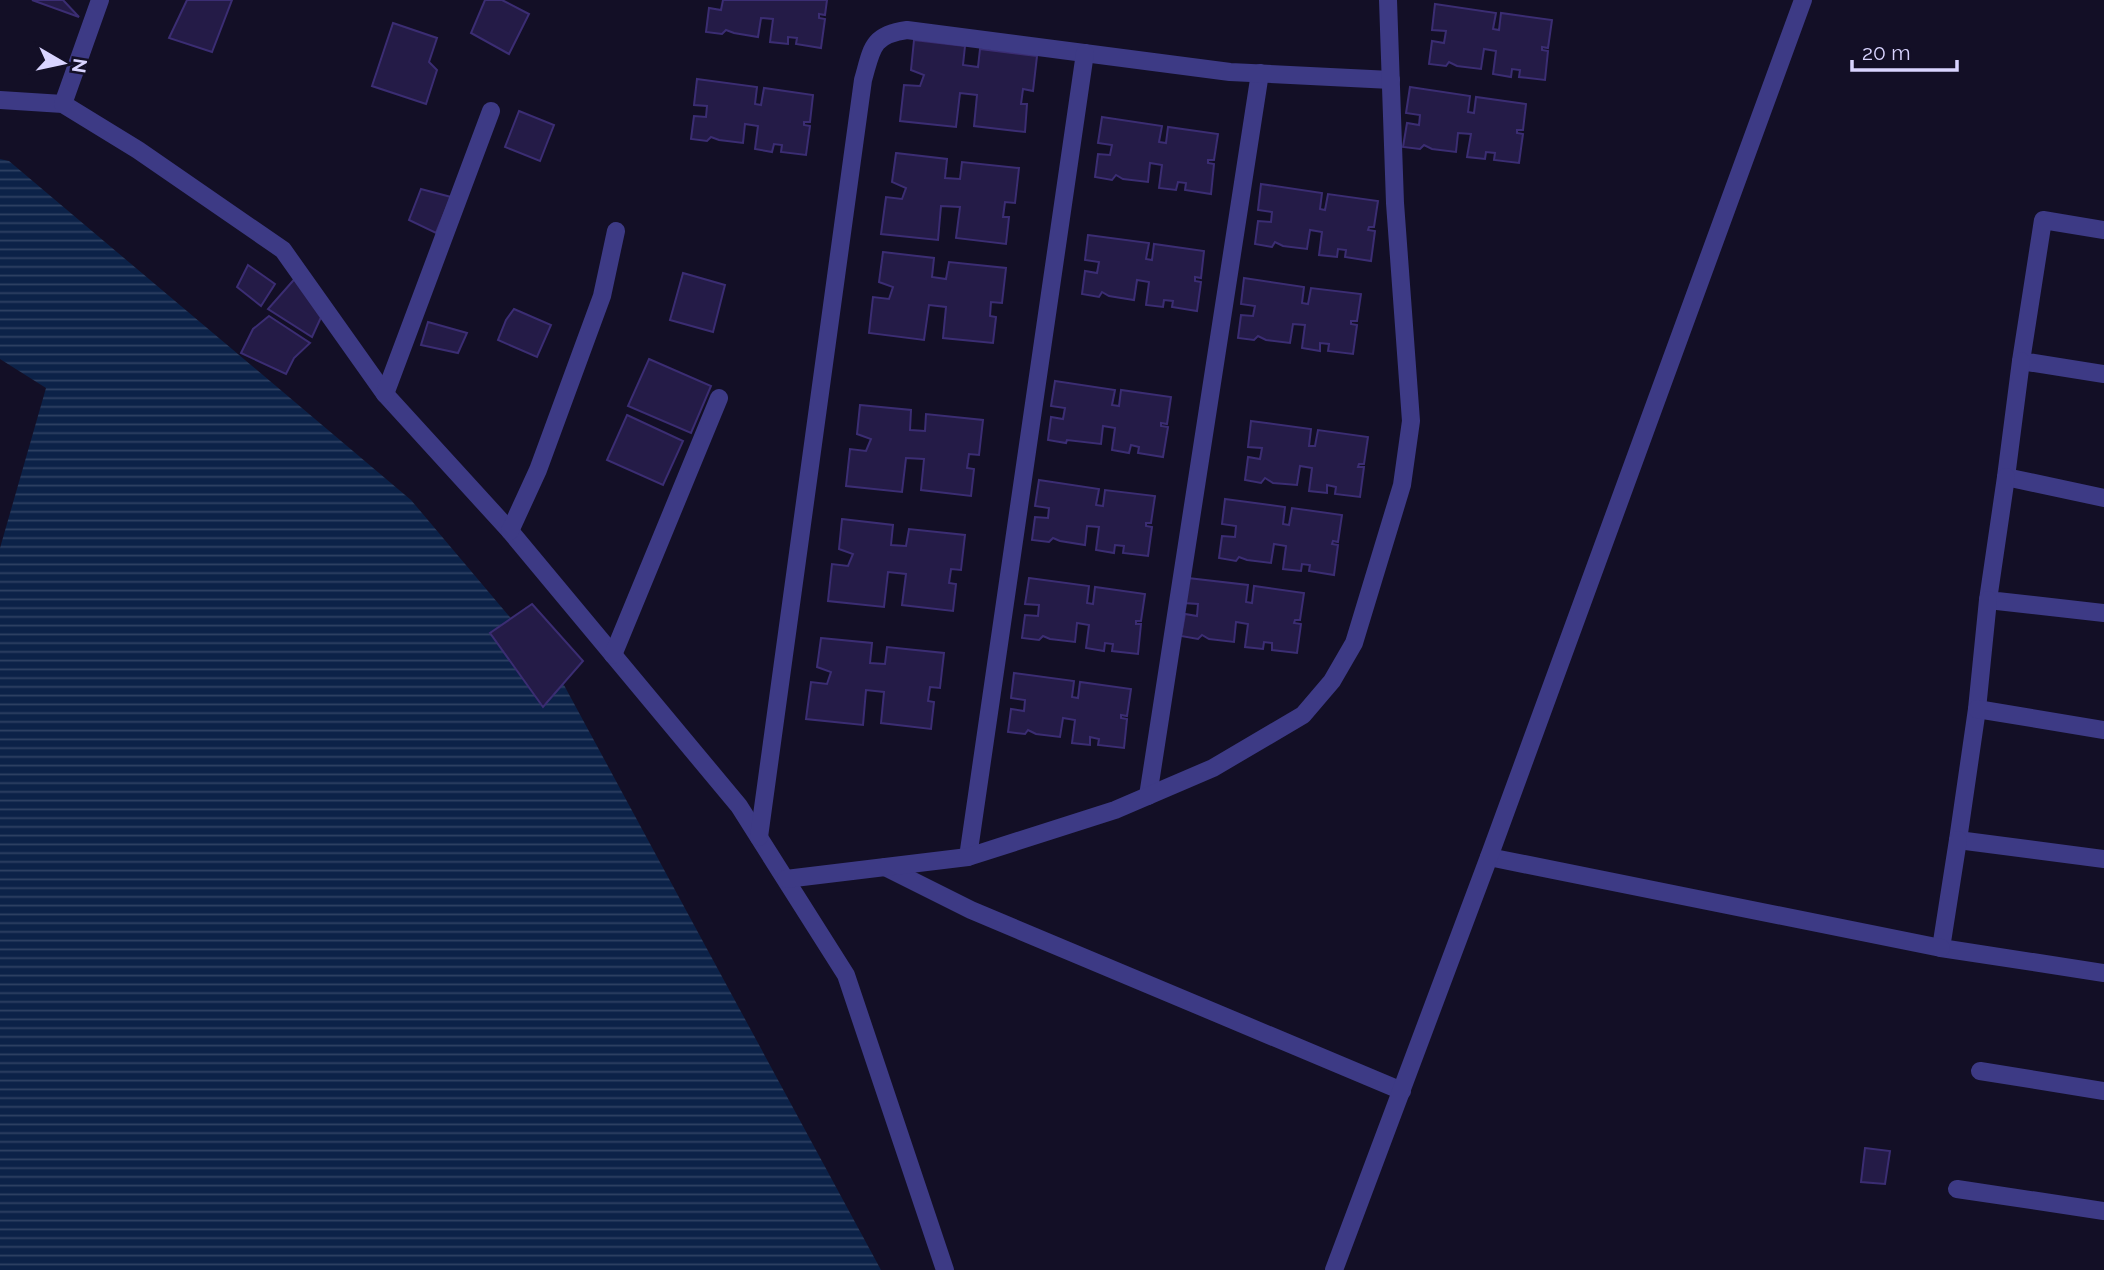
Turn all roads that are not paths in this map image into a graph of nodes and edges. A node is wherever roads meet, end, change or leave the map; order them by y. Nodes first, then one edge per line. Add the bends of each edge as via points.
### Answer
1 (100, 0) edge
2 (1388, 0) edge
3 (1803, 0) edge
4 (1085, 53) junction
5 (1260, 73) junction
6 (1391, 80) junction
7 (0, 100) edge
8 (63, 104) junction
9 (491, 111) dead end
10 (2104, 230) edge
11 (616, 231) dead end
12 (2021, 361) junction
13 (2104, 374) edge
14 (385, 394) junction
15 (719, 398) dead end
16 (2006, 477) junction
17 (2104, 498) edge
18 (510, 531) junction
19 (1989, 600) junction
20 (2104, 613) edge
21 (613, 655) junction
22 (1976, 709) junction
23 (2104, 730) edge
24 (1148, 796) junction
25 (759, 837) junction
26 (1958, 839) junction
27 (968, 857) junction
28 (1489, 857) junction
29 (2104, 859) edge
30 (885, 867) junction
31 (786, 879) junction
32 (1941, 948) junction
33 (2104, 973) edge
34 (1980, 1071) dead end
35 (1402, 1091) junction
36 (2104, 1091) edge
37 (1957, 1189) dead end
38 (2104, 1211) edge
39 (945, 1270) edge
40 (1334, 1270) edge

1 - 8 street
2 - 6 street
3 - 28 street
4 - 5 street
4 - 25 street via 906,30 886,33 872,49 863,80
4 - 27 street
5 - 6 street
5 - 24 street
6 - 24 street via 1411,421 1402,485 1354,643 1332,681 1303,715 1213,768
7 - 8 street
8 - 14 street via 283,250
9 - 14 street
10 - 12 street via 2043,220
11 - 18 street via 602,296 538,470
12 - 13 street
12 - 16 street
14 - 18 street
15 - 21 street
16 - 17 street
16 - 19 street
18 - 21 street
19 - 20 street
19 - 22 street
21 - 25 street via 739,806
22 - 23 street
22 - 26 street
24 - 27 street
25 - 31 street
26 - 29 street
26 - 32 street
27 - 30 street
28 - 32 street
28 - 35 street
30 - 31 street
30 - 35 street via 971,910
31 - 39 street via 846,975
32 - 33 street
34 - 36 street
35 - 40 street
37 - 38 street

